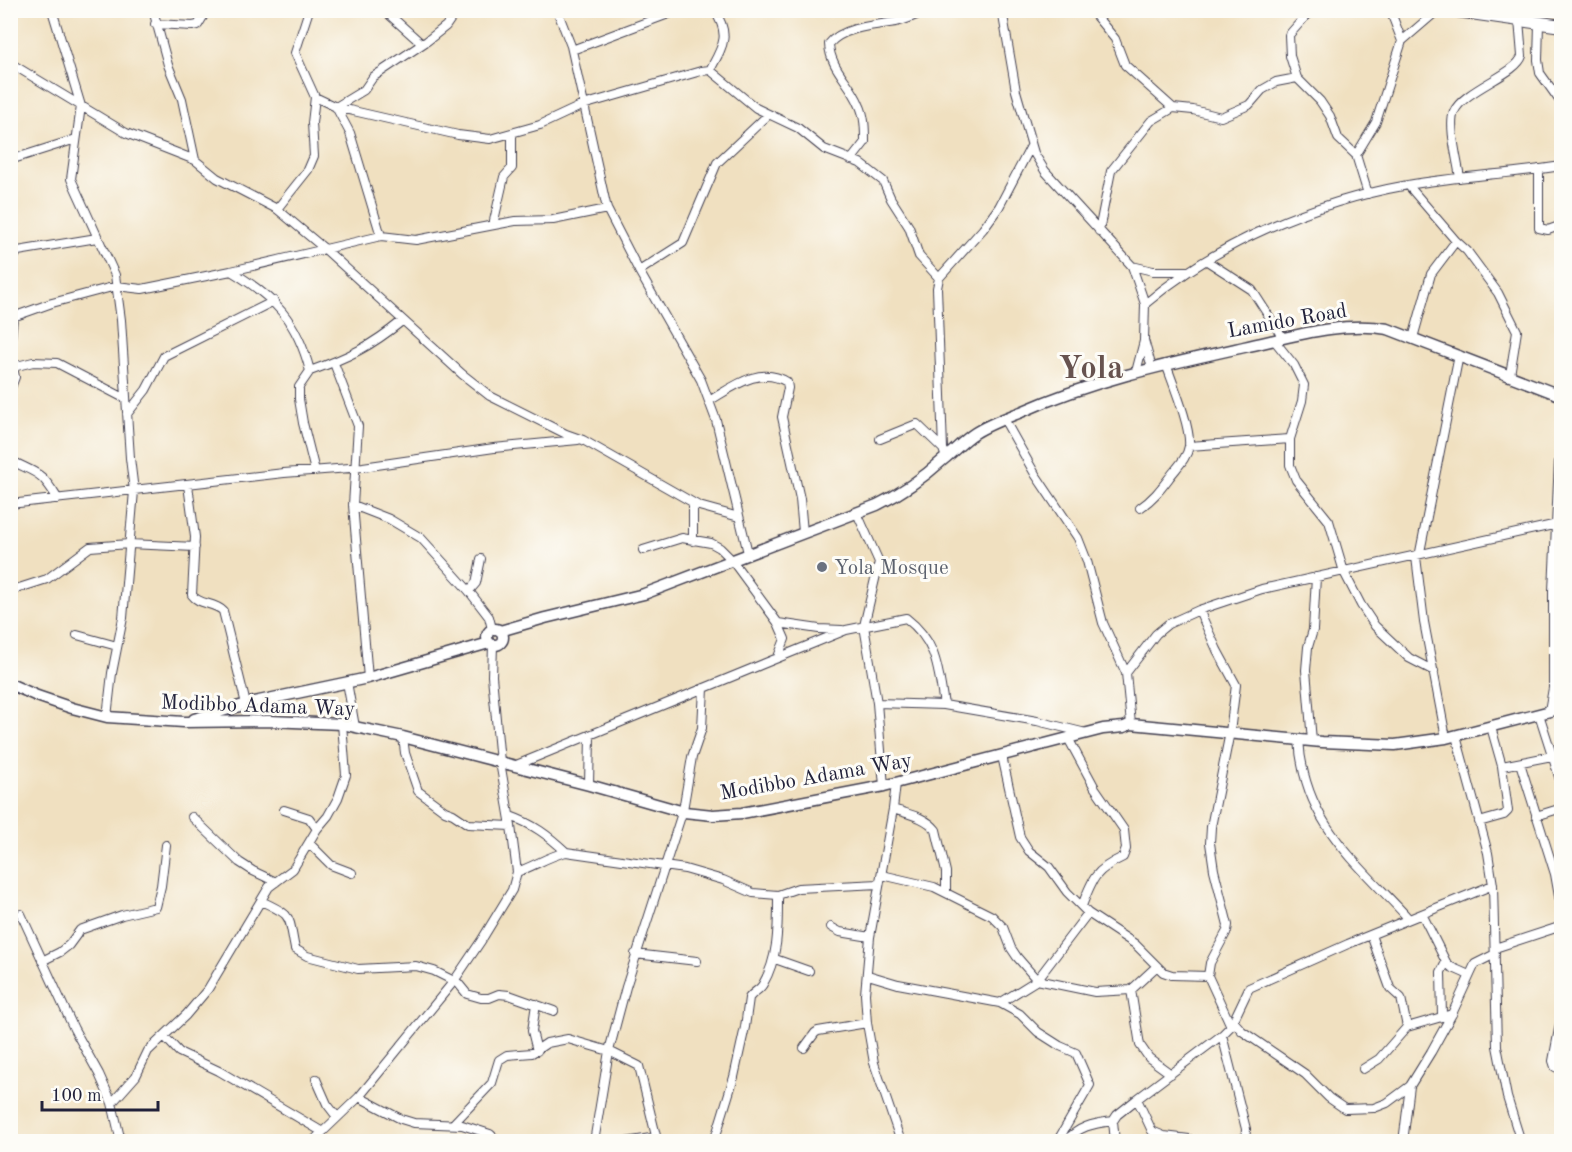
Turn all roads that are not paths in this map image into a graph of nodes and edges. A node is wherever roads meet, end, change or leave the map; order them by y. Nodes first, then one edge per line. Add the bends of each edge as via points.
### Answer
1 (52, 10) edge
2 (153, 10) edge
3 (207, 10) edge
4 (309, 10) edge
5 (384, 10) edge
6 (457, 10) edge
7 (557, 10) edge
8 (679, 10) edge
9 (714, 10) edge
10 (927, 10) edge
11 (1002, 10) edge
12 (1091, 10) edge
13 (1311, 10) edge
14 (1390, 10) edge
15 (1438, 10) edge
16 (1450, 10) edge
17 (1498, 14) edge
18 (1519, 20) junction
19 (1539, 23) junction
20 (155, 24) junction
21 (1562, 26) edge
22 (1402, 40) junction
23 (422, 44) junction
24 (572, 50) junction
25 (10, 63) edge
26 (710, 70) junction
27 (1297, 78) junction
28 (315, 97) junction
29 (1562, 104) edge
30 (583, 105) junction
31 (81, 106) junction
32 (336, 107) junction
33 (1173, 108) junction
34 (768, 115) junction
35 (512, 134) junction
36 (76, 140) junction
37 (1031, 146) junction
38 (1356, 155) junction
39 (10, 160) edge
40 (195, 160) junction
41 (851, 160) junction
42 (1562, 166) edge
43 (1539, 169) junction
44 (1460, 178) junction
45 (1408, 185) junction
46 (1368, 194) junction
47 (277, 209) junction
48 (607, 209) junction
49 (494, 225) junction
50 (1562, 225) edge
51 (1099, 231) junction
52 (381, 236) junction
53 (98, 238) junction
54 (1456, 241) junction
55 (326, 250) junction
56 (1207, 261) junction
57 (1132, 266) junction
58 (231, 271) junction
59 (639, 271) junction
60 (1188, 271) junction
61 (10, 272) edge
62 (939, 278) junction
63 (117, 286) junction
64 (274, 301) junction
65 (1145, 304) junction
66 (12, 318) edge
67 (402, 321) junction
68 (1413, 338) junction
69 (1278, 339) junction
70 (1144, 340) junction
71 (10, 348) edge
72 (10, 353) edge
73 (1458, 355) junction
74 (333, 363) junction
75 (1166, 364) junction
76 (13, 368) junction
77 (1152, 368) junction
78 (310, 370) junction
79 (1136, 372) junction
80 (1510, 375) junction
81 (10, 390) edge
82 (1561, 395) edge
83 (126, 399) junction
84 (709, 401) junction
85 (127, 414) junction
86 (1004, 419) junction
87 (880, 439) dead end
88 (1290, 439) junction
89 (583, 440) junction
90 (1189, 446) junction
91 (944, 453) junction
92 (10, 460) edge
93 (354, 468) junction
94 (315, 471) junction
95 (188, 485) junction
96 (134, 491) junction
97 (58, 499) junction
98 (693, 503) junction
99 (10, 504) edge
100 (353, 505) junction
101 (1140, 508) dead end
102 (857, 513) junction
103 (739, 517) junction
104 (1558, 524) edge
105 (803, 532) junction
106 (693, 541) junction
107 (129, 544) junction
108 (195, 547) junction
109 (643, 550) dead end
110 (748, 553) junction
111 (1416, 557) junction
112 (481, 559) dead end
113 (731, 559) junction
114 (1344, 572) junction
115 (1316, 577) junction
116 (10, 589) edge
117 (469, 591) junction
118 (1199, 610) junction
119 (778, 623) junction
120 (864, 626) junction
121 (846, 630) junction
122 (77, 635) dead end
123 (494, 637) junction
124 (117, 646) junction
125 (778, 657) junction
126 (1434, 671) junction
127 (1126, 673) junction
128 (368, 678) junction
129 (347, 682) junction
130 (10, 684) edge
131 (704, 688) junction
132 (1553, 688) junction
133 (1562, 695) edge
134 (877, 703) junction
135 (246, 704) junction
136 (944, 705) junction
137 (1562, 708) edge
138 (1544, 713) junction
139 (107, 717) junction
140 (184, 722) junction
141 (342, 724) junction
142 (1131, 724) junction
143 (355, 727) junction
144 (1491, 727) junction
145 (1230, 732) junction
146 (1087, 733) junction
147 (590, 735) junction
148 (404, 737) junction
149 (1451, 737) junction
150 (1068, 738) junction
151 (1299, 740) junction
152 (1312, 741) junction
153 (1562, 754) edge
154 (1002, 756) junction
155 (1551, 756) junction
156 (500, 762) junction
157 (1520, 763) junction
158 (513, 766) junction
159 (1502, 766) junction
160 (896, 783) junction
161 (589, 785) junction
162 (884, 786) junction
163 (1562, 786) edge
164 (1562, 808) edge
165 (894, 809) junction
166 (284, 810) dead end
167 (683, 810) junction
168 (510, 816) junction
169 (1536, 816) junction
170 (192, 817) dead end
171 (1479, 822) junction
172 (511, 826) junction
173 (317, 829) junction
174 (310, 844) junction
175 (166, 845) dead end
176 (566, 852) junction
177 (663, 866) junction
178 (517, 872) junction
179 (352, 873) dead end
180 (881, 880) junction
181 (276, 882) junction
182 (1493, 885) junction
183 (946, 892) junction
184 (778, 895) junction
185 (261, 902) junction
186 (1561, 902) edge
187 (1082, 906) junction
188 (1088, 913) junction
189 (1562, 913) edge
190 (21, 914) dead end
191 (1422, 914) junction
192 (1409, 919) junction
193 (1562, 926) edge
194 (831, 927) dead end
195 (1371, 935) junction
196 (870, 937) junction
197 (1495, 951) junction
198 (635, 954) junction
199 (775, 959) junction
200 (42, 961) junction
201 (697, 961) dead end
202 (1446, 962) junction
203 (1157, 966) junction
204 (809, 970) dead end
205 (868, 975) junction
206 (1208, 975) junction
207 (1469, 975) junction
208 (1037, 980) junction
209 (454, 981) junction
210 (1131, 990) junction
211 (1000, 1003) junction
212 (536, 1004) junction
213 (554, 1011) dead end
214 (1562, 1013) edge
215 (1452, 1014) junction
216 (1442, 1016) junction
217 (867, 1023) junction
218 (1231, 1026) junction
219 (1407, 1027) junction
220 (1222, 1035) junction
221 (164, 1036) junction
222 (804, 1048) dead end
223 (609, 1051) junction
224 (537, 1052) junction
225 (1363, 1069) dead end
226 (1562, 1070) edge
227 (1171, 1074) junction
228 (316, 1079) dead end
229 (1410, 1086) junction
230 (359, 1097) junction
231 (1137, 1099) junction
232 (112, 1103) junction
233 (337, 1117) junction
234 (1113, 1121) junction
235 (453, 1124) junction
236 (321, 1131) junction
237 (1189, 1139) dead end
238 (597, 1140) edge
239 (660, 1141) edge
240 (121, 1142) edge
241 (312, 1142) edge
242 (499, 1142) edge
243 (626, 1142) edge
244 (714, 1142) edge
245 (900, 1142) edge
246 (1057, 1142) edge
247 (1064, 1142) edge
248 (1115, 1142) edge
249 (1245, 1142) edge
250 (1403, 1142) edge
251 (1521, 1142) edge

1 - 31 street
2 - 20 street
3 - 20 street via 198,25
4 - 28 street via 296,53
5 - 23 street
6 - 23 street via 446,26
7 - 24 street
8 - 24 street
9 - 26 street via 724,35 723,46
10 - 41 street via 897,22 862,27 829,44 831,60 864,116 865,142
11 - 37 street via 1016,91
12 - 33 street via 1115,39 1125,65
13 - 27 street via 1289,35
14 - 22 street
15 - 22 street
16 - 17 main road
17 - 18 main road
18 - 19 main road
18 - 44 street via 1521,61 1468,97 1454,113
19 - 21 main road
19 - 29 street via 1540,73
20 - 40 street via 182,99
22 - 38 street via 1376,122
23 - 32 street
24 - 30 street
25 - 31 street
26 - 30 street
26 - 34 street
27 - 33 street via 1276,82 1248,105 1221,117
27 - 38 street via 1320,101 1338,138
28 - 32 street
28 - 47 street via 313,162
30 - 35 street
30 - 48 street
31 - 36 street
31 - 40 street via 126,133
32 - 35 street via 475,138
32 - 52 street via 350,133
33 - 51 street via 1151,121 1111,171
34 - 41 street via 798,128 824,149
34 - 59 street via 717,163 683,243
35 - 49 street via 512,168 504,177
36 - 39 street
36 - 53 street via 71,179
37 - 51 street via 1045,171
37 - 62 street via 999,207
38 - 46 street
40 - 47 street via 217,178
41 - 62 street via 883,181 909,227 919,256
42 - 43 street
43 - 44 street
43 - 50 street via 1539,228 1548,230
44 - 45 street
45 - 46 street
45 - 54 street
46 - 56 street via 1298,215
47 - 55 street
48 - 49 street via 552,220
48 - 59 street
49 - 52 street via 416,240
51 - 57 street
52 - 55 street
53 - 61 street via 18,251
53 - 63 street
54 - 68 street via 1431,274
54 - 80 street via 1486,274 1517,331
55 - 58 street
55 - 67 street
56 - 60 street
56 - 69 street via 1252,290
57 - 60 street via 1153,271
57 - 65 street
58 - 63 street via 142,289
58 - 64 street
59 - 84 street
60 - 65 street
62 - 91 street
63 - 66 street
63 - 83 street
64 - 78 street via 291,323
64 - 85 street via 164,356 146,390
65 - 70 street
66 - 71 street
67 - 74 street via 379,340
67 - 89 street via 489,396
68 - 69 main road, Lamido Road via 1370,326
68 - 73 main road, Lamido Road
69 - 75 main road, Lamido Road
69 - 88 street via 1304,385
70 - 77 street
70 - 79 street
72 - 76 street
73 - 80 main road, Lamido Road
73 - 111 street
74 - 78 street
74 - 93 street via 358,426
75 - 77 main road, Lamido Road
75 - 90 street
76 - 81 street via 15,377
76 - 83 street via 33,362 57,363
77 - 79 main road, Lamido Road
78 - 94 street via 299,387
79 - 86 main road, Lamido Road via 1050,399
80 - 82 main road, Lamido Road
82 - 104 street
83 - 85 street
84 - 103 street
84 - 105 street via 759,375 777,376 787,382 782,417
85 - 96 street
86 - 91 main road, Lamido Road
86 - 127 street via 1078,538 1103,623
87 - 91 street via 917,424
88 - 90 street
88 - 114 street via 1290,465 1296,480 1329,522
89 - 93 street
89 - 98 street
90 - 101 street via 1185,458 1155,497
91 - 102 main road, Lamido Road via 901,493
92 - 97 street via 44,477
93 - 94 street
93 - 100 street
94 - 95 street
95 - 96 street
95 - 108 street
96 - 97 street
96 - 107 street
97 - 99 street
98 - 103 street
98 - 106 street
100 - 117 street via 389,519 421,538
100 - 128 street
102 - 105 main road, Lamido Road
102 - 120 street via 879,562
103 - 110 street
104 - 111 street
104 - 132 street
105 - 110 main road, Lamido Road
106 - 109 street via 682,538
106 - 113 street via 711,543
107 - 108 street
107 - 116 street via 90,547 48,579
107 - 124 street
108 - 135 street via 192,595 223,610
110 - 113 main road, Lamido Road
111 - 114 street
111 - 126 street
112 - 117 street via 476,583
113 - 119 street
113 - 123 main road, Lamido Road via 644,594 519,626
114 - 115 street
114 - 126 street via 1375,626 1409,658
115 - 118 street
115 - 152 street via 1306,670
117 - 123 street via 489,617
118 - 127 street via 1156,634
118 - 145 street via 1236,685
119 - 121 street
119 - 125 street via 784,639
120 - 121 street
120 - 134 street
120 - 136 street via 906,618 913,624 936,655
121 - 125 street
122 - 124 street
123 - 128 main road
123 - 156 street via 492,676
124 - 139 street
125 - 131 street
126 - 149 street
127 - 142 street
128 - 129 main road
129 - 135 main road
129 - 143 street
130 - 139 main road, Modibbo Adama Way
131 - 147 street
131 - 167 street via 702,728 692,757
132 - 133 street
132 - 138 street
134 - 136 street
134 - 162 street
135 - 140 main road
136 - 146 street
137 - 138 main road, Modibbo Adama Way
138 - 144 main road, Modibbo Adama Way
138 - 155 street
139 - 140 main road, Modibbo Adama Way
140 - 141 main road, Modibbo Adama Way
141 - 143 main road, Modibbo Adama Way
141 - 173 street via 346,775 338,798
142 - 145 main road, Modibbo Adama Way
142 - 146 main road, Modibbo Adama Way
143 - 148 main road, Modibbo Adama Way
144 - 149 main road, Modibbo Adama Way
144 - 159 street
145 - 151 main road, Modibbo Adama Way
145 - 206 street via 1210,843 1228,925
146 - 150 main road, Modibbo Adama Way
147 - 158 street
147 - 161 street
148 - 156 main road, Modibbo Adama Way
148 - 172 street via 405,753 418,790 468,824
149 - 152 main road, Modibbo Adama Way via 1395,745
149 - 171 street
150 - 154 main road, Modibbo Adama Way
150 - 187 street via 1126,837 1123,858 1099,870
151 - 152 main road, Modibbo Adama Way
151 - 192 street via 1303,778 1324,825
153 - 155 street
154 - 160 main road, Modibbo Adama Way
154 - 187 street via 1020,837
155 - 157 street
155 - 163 street
156 - 158 main road, Modibbo Adama Way
156 - 168 street
157 - 159 street
157 - 169 street
158 - 161 main road, Modibbo Adama Way
159 - 171 street via 1507,813
160 - 162 main road, Modibbo Adama Way
160 - 165 street
161 - 167 main road, Modibbo Adama Way
162 - 167 main road, Modibbo Adama Way via 742,813 713,815
164 - 169 street
165 - 180 street
165 - 183 street via 916,816 936,830 943,851
166 - 173 street via 309,818
167 - 177 street
168 - 172 street
168 - 176 street via 544,831
169 - 186 street
170 - 181 street via 240,862
171 - 182 street
172 - 178 street
173 - 174 street
174 - 179 street via 331,865
174 - 181 street via 293,869
175 - 200 street via 156,907 80,930 69,945
176 - 177 street
176 - 178 street
177 - 184 street via 702,874 753,893
177 - 198 street
178 - 209 street via 512,890
180 - 183 street
180 - 184 street via 798,888
180 - 196 street
181 - 185 street
182 - 191 street
182 - 197 street
183 - 208 street via 999,921 1011,948
184 - 199 street
185 - 209 street via 288,916 295,949 307,956 358,969 416,966
185 - 221 street via 207,989
186 - 189 street
187 - 188 street
188 - 203 street via 1135,944
188 - 208 street
190 - 200 street
191 - 192 street
191 - 202 street
192 - 195 street
193 - 197 street
194 - 196 street
195 - 218 street via 1249,988
195 - 219 street via 1390,988 1401,998
196 - 205 street
197 - 207 street via 1474,964
197 - 251 street via 1495,1025 1500,1066
198 - 201 street
198 - 223 street
199 - 204 street
199 - 244 street via 763,986 747,1004 734,1077
200 - 232 street
202 - 207 street
202 - 216 street via 1441,972
203 - 206 street via 1172,975
203 - 210 street
205 - 211 street
205 - 217 street
206 - 218 street
207 - 215 street
208 - 210 street via 1095,992
208 - 211 street
209 - 212 street via 467,994 481,998 509,995
209 - 230 street
210 - 227 street via 1140,1045 1149,1058
211 - 246 street via 1020,1014 1038,1032 1076,1053 1090,1085
212 - 213 street
212 - 224 street via 532,1031
214 - 226 street via 1553,1061
215 - 216 street
215 - 229 street
216 - 219 street
217 - 222 street via 818,1031
217 - 245 street via 874,1063
218 - 220 street
218 - 229 street via 1234,1022 1345,1109 1374,1108
219 - 225 street via 1378,1059
220 - 227 street
220 - 249 street via 1246,1129
221 - 232 street
221 - 236 street via 178,1052 219,1071
223 - 224 street via 568,1039 547,1043
223 - 238 street
223 - 239 street via 639,1066
224 - 235 street via 507,1055 499,1060 492,1083
227 - 231 street
228 - 233 street
229 - 250 street
230 - 233 street
230 - 235 street via 401,1119
231 - 234 street
231 - 237 street via 1152,1131
232 - 240 street
233 - 236 street
234 - 247 street via 1090,1124 1074,1131
234 - 248 street
235 - 242 street via 490,1134
236 - 241 street
239 - 243 street via 651,1138

